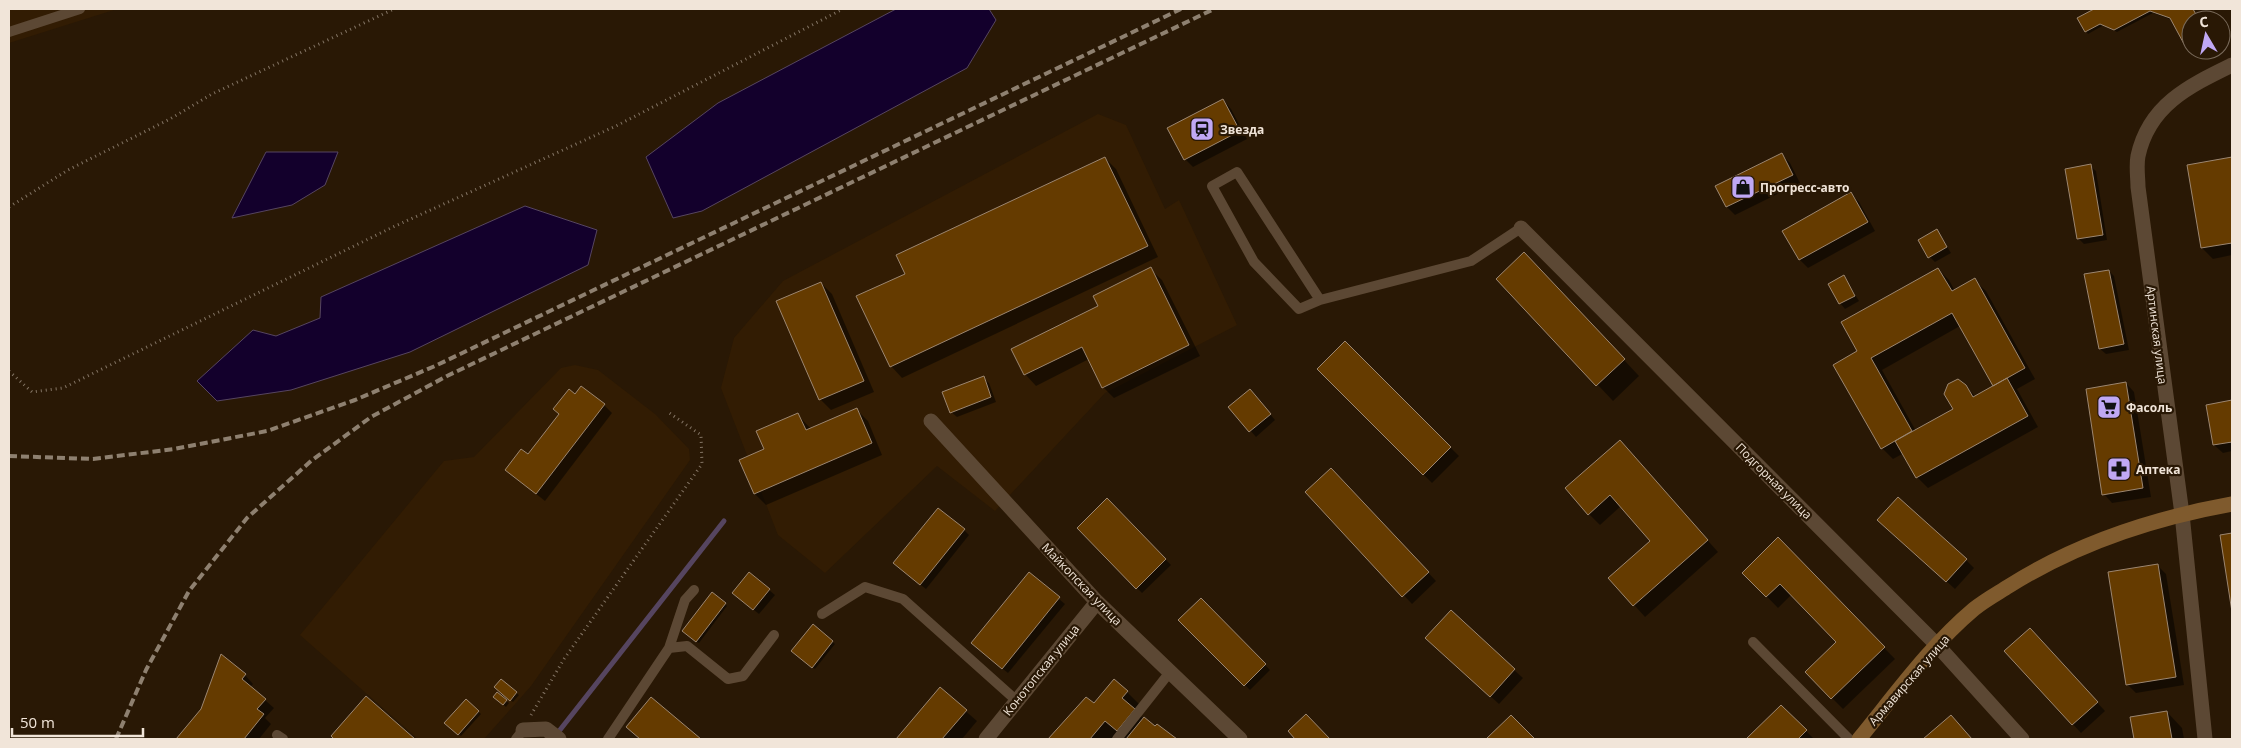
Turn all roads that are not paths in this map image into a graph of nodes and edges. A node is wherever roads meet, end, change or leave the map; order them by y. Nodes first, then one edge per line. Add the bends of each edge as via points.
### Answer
1 (80, 9) edge
2 (9, 32) edge
3 (2232, 65) edge
4 (1521, 228) joint
5 (1320, 300) junction
6 (931, 421) dead end
7 (2232, 504) edge
8 (2182, 514) junction
9 (694, 590) dead end
10 (1097, 602) junction
11 (822, 614) dead end
12 (774, 635) dead end
13 (1753, 642) dead end
14 (1937, 645) junction
15 (669, 648) junction
16 (1170, 672) junction
17 (1016, 701) junction
18 (519, 734) edge
19 (559, 739) edge
20 (608, 739) edge
21 (986, 739) edge
22 (1117, 739) edge
23 (1240, 739) edge
24 (1849, 739) edge
25 (1859, 739) edge
26 (2022, 739) edge
27 (2205, 739) edge

1 - 2 lane
3 - 8 street, Артинская улица via 2172,98 2146,131 2138,158 2138,188
4 - 5 lane via 1472,261
4 - 14 street, Подгорная улица
5 - 5 lane via 1299,309 1254,262 1212,186 1237,172
6 - 10 street, Майкопская улица
7 - 8 main road, Армавирская улица
8 - 14 main road, Армавирская улица via 2110,536 2029,573 1975,608
8 - 27 street, Артинская улица
9 - 15 lane via 685,600
10 - 16 street, Майкопская улица
10 - 17 street, Конотопская улица
11 - 17 lane via 865,587 903,599
12 - 15 lane via 743,676 728,678 687,646
13 - 24 lane
14 - 25 main road, Армавирская улица
14 - 26 street, Подгорная улица
15 - 20 lane
16 - 22 lane
16 - 23 street, Майкопская улица
17 - 21 street, Конотопская улица
18 - 19 street via 546,729

